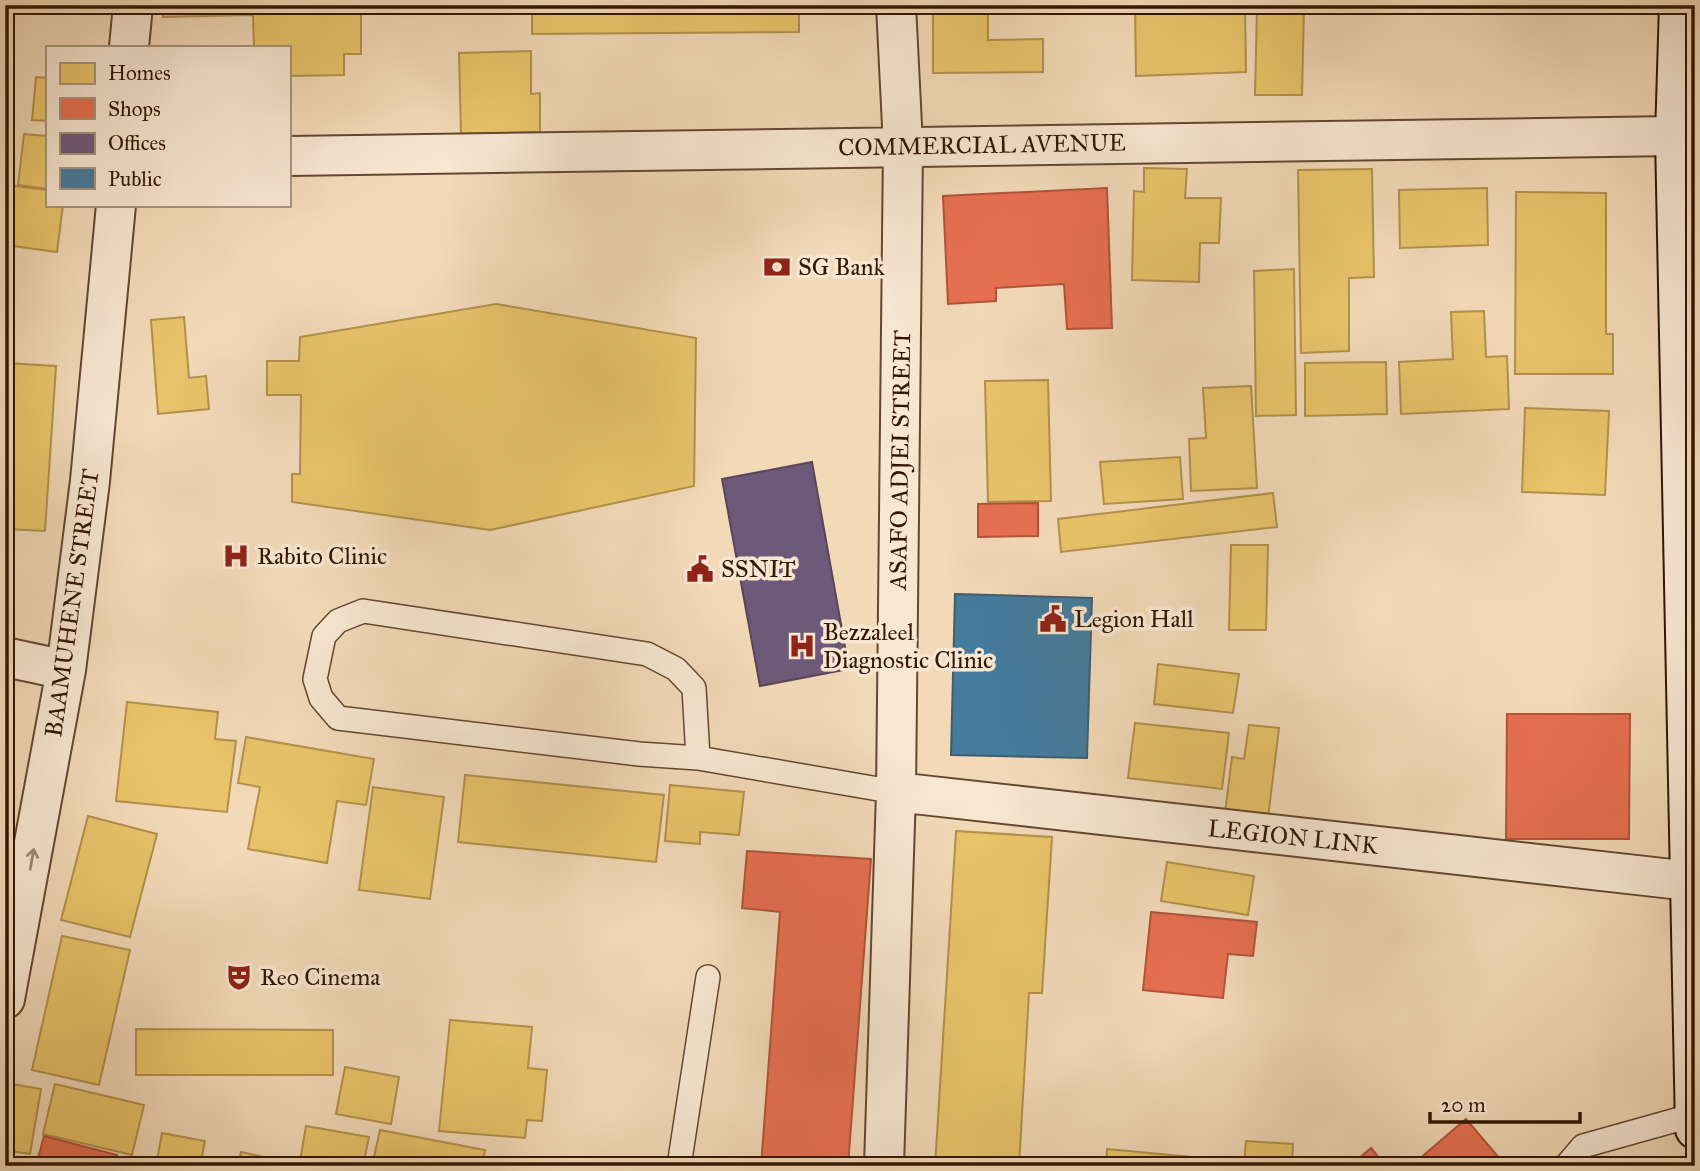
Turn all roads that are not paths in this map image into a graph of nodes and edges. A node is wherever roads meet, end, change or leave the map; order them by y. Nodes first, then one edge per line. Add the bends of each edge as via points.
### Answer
1 (133, 5) edge
2 (897, 5) edge
3 (1679, 5) edge
4 (129, 46) edge
5 (1675, 136) junction
6 (903, 145) junction
7 (290, 156) edge
8 (116, 206) edge
9 (5, 657) edge
10 (66, 670) junction
11 (1691, 682) edge
12 (698, 758) junction
13 (896, 792) junction
14 (1690, 881) junction
15 (708, 977) dead end
16 (5, 999) edge
17 (1695, 1115) edge
18 (1695, 1129) edge
19 (679, 1166) edge
20 (884, 1166) edge
21 (1566, 1166) edge

1 - 4 street
2 - 6 street, ASAFO ADJEI STREET
3 - 5 street
5 - 6 street, COMMERCIAL AVENUE
5 - 11 street
6 - 7 street, COMMERCIAL AVENUE
6 - 13 street, ASAFO ADJEI STREET
8 - 10 street, BAAMUHENE STREET via 90,481
9 - 10 street
16 -> 10 street, BAAMUHENE STREET
11 - 14 street
12 - 12 lane via 338,718 321,698 315,679 324,636 338,621 363,611 647,654 676,669 694,688
12 - 13 lane
13 - 14 street, LEGION LINK
13 - 20 street, ASAFO ADJEI STREET
14 - 17 street
15 - 19 lane
17 - 18 street
17 - 21 lane via 1583,1146

